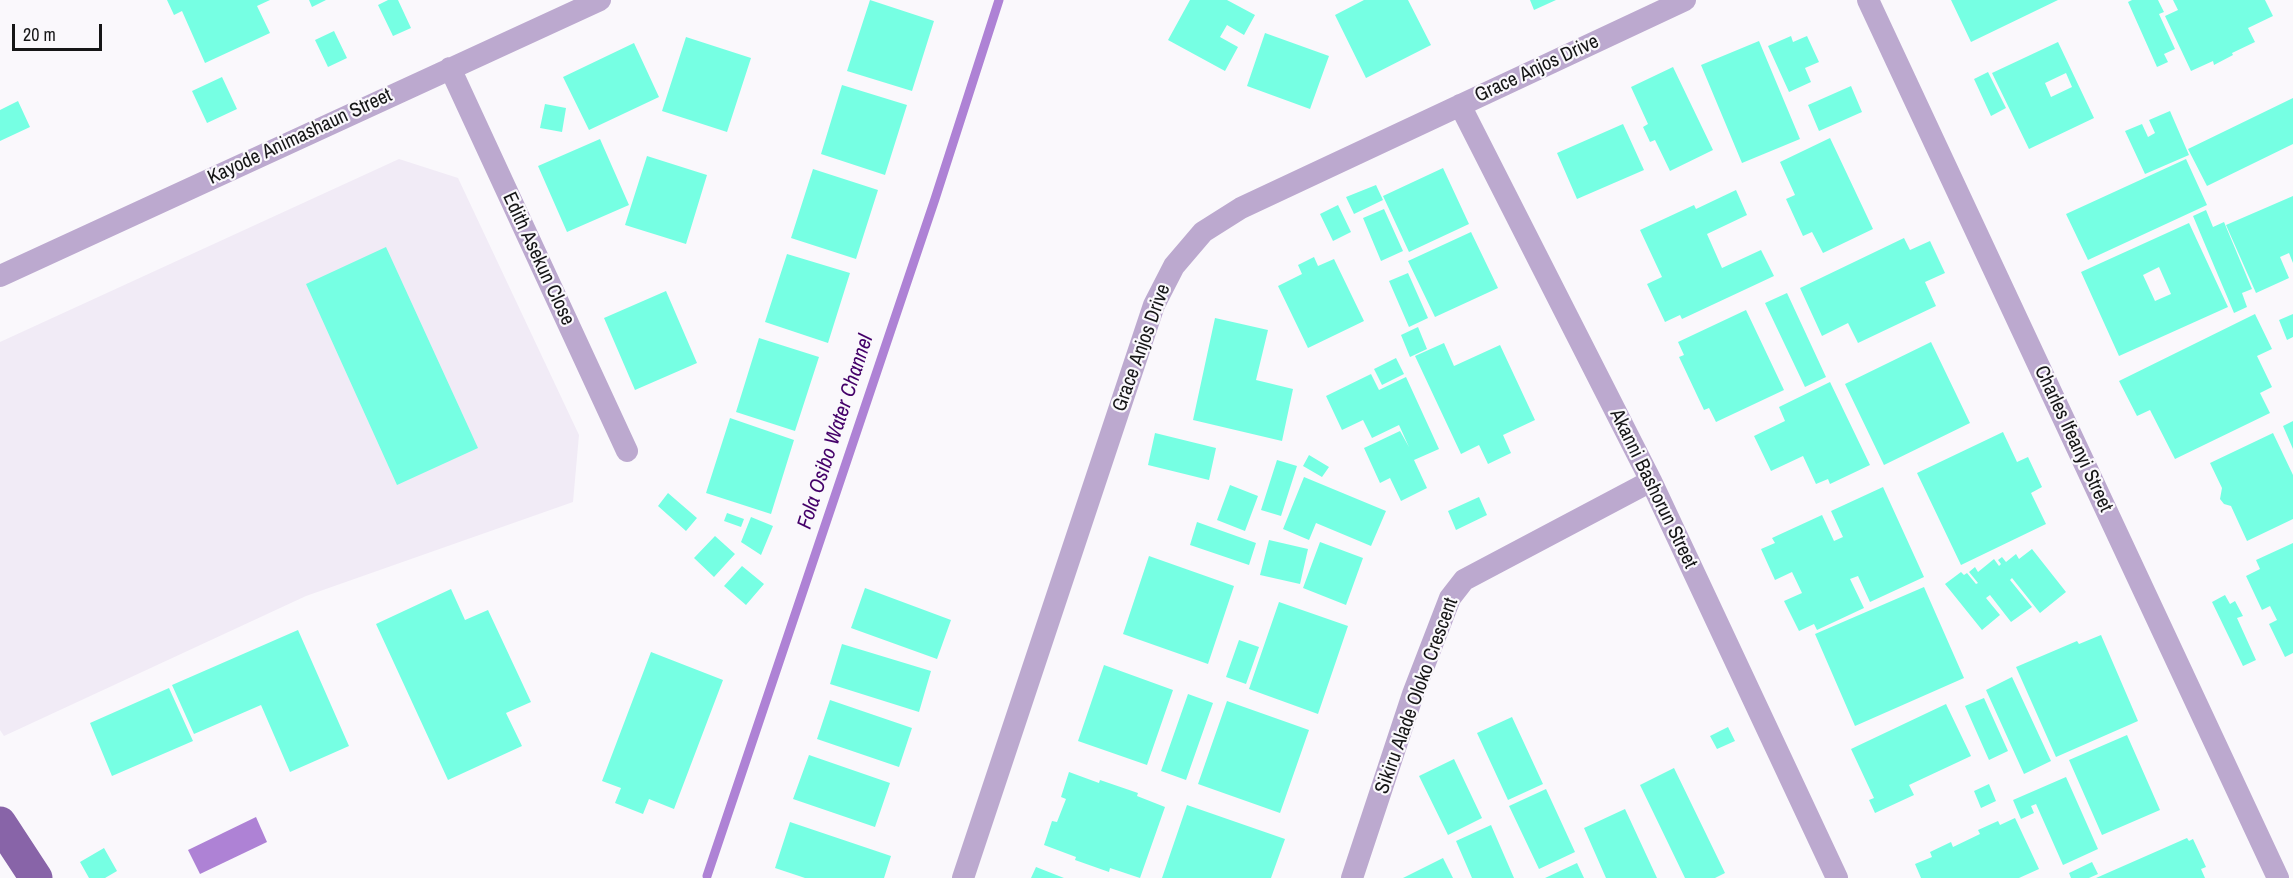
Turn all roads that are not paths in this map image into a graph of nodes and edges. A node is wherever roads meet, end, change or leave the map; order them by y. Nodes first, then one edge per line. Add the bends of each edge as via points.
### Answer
1 (600, 0) edge
2 (1685, 0) edge
3 (1868, 0) edge
4 (450, 68) junction
5 (1460, 105) junction
6 (0, 276) edge
7 (627, 451) dead end
8 (1651, 482) junction
9 (0, 823) edge
10 (36, 878) edge
11 (963, 878) edge
12 (1352, 878) edge
13 (1837, 878) edge
14 (2278, 878) edge

1 - 4 street, Kayode Animashaun Street
2 - 5 street, Grace Anjos Drive
3 - 14 street, Charles Ifeanyi Street
4 - 6 street, Kayode Animashaun Street
4 - 7 street, Edith Asekun Close
5 - 8 street, Akanni Bashorun Street
5 - 11 street, Grace Anjos Drive via 1240,208 1203,232 1174,266 1154,305
8 - 12 street, Sikiru Alade Oloko Crescent via 1464,580 1450,598 1413,693
8 - 13 street, Akanni Bashorun Street
9 - 10 main road

